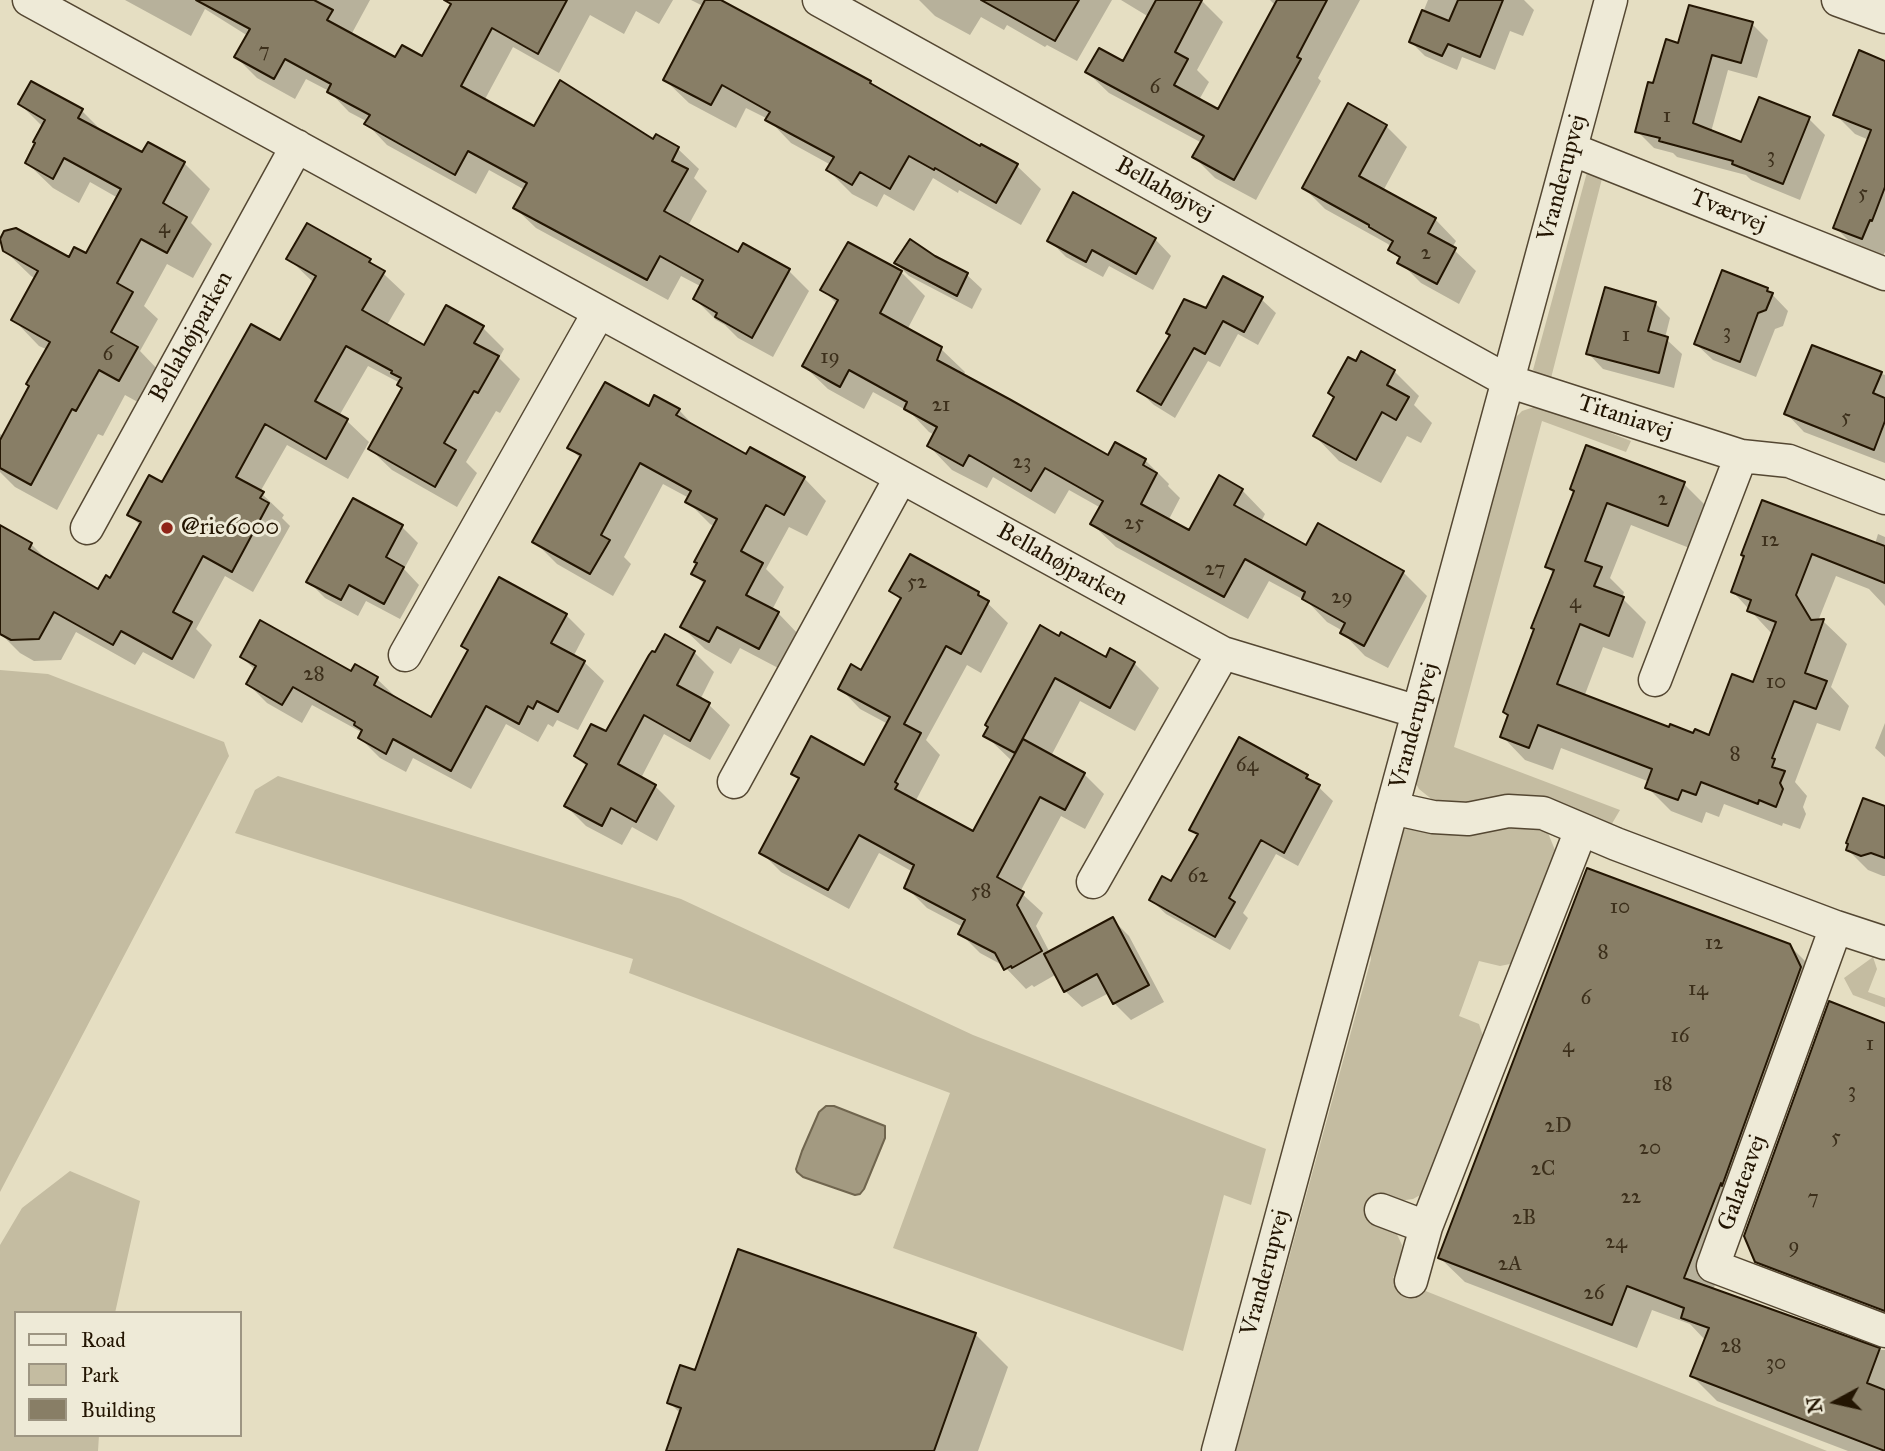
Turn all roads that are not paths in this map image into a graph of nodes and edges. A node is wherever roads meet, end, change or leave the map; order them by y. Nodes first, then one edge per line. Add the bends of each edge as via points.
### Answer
1 (29, 0) edge
2 (819, 0) edge
3 (1611, 0) edge
4 (1838, 0) edge
5 (1885, 17) edge
6 (297, 146) junction
7 (1571, 149) junction
8 (1885, 274) edge
9 (599, 312) junction
10 (1508, 381) junction
11 (1741, 456) junction
12 (901, 477) junction
13 (1885, 498) edge
14 (87, 528) dead end
15 (1223, 653) junction
16 (405, 655) dead end
17 (1655, 680) dead end
18 (1418, 712) junction
19 (734, 782) dead end
20 (1392, 808) junction
21 (1581, 830) junction
22 (1093, 881) dead end
23 (1836, 927) junction
24 (1885, 943) edge
25 (1381, 1210) dead end
26 (1426, 1227) junction
27 (1411, 1281) dead end
28 (1885, 1331) edge
29 (1218, 1451) edge

1 - 6 street, Bellahøjparken
2 - 10 street, Bellahøjvej
3 - 7 street, Vranderupvej
4 - 5 street
6 - 9 street, Bellahøjparken
6 - 14 street, Bellahøjparken
7 - 8 street, Tværvej
7 - 10 street, Vranderupvej
9 - 12 street, Bellahøjparken
9 - 16 street
10 - 11 street, Titaniavej
10 - 18 street, Vranderupvej
11 - 13 street, Titaniavej via 1789,461
11 - 17 street
12 - 15 street, Bellahøjparken
12 - 19 street
15 - 18 street, Bellahøjparken
15 - 22 street
18 - 20 street, Vranderupvej
20 - 21 street via 1468,819 1508,811 1543,813
20 - 29 street, Vranderupvej
21 - 23 street
21 - 26 street
23 - 24 street
23 - 28 street, Galateavej via 1713,1266
25 - 26 street
26 - 27 street

